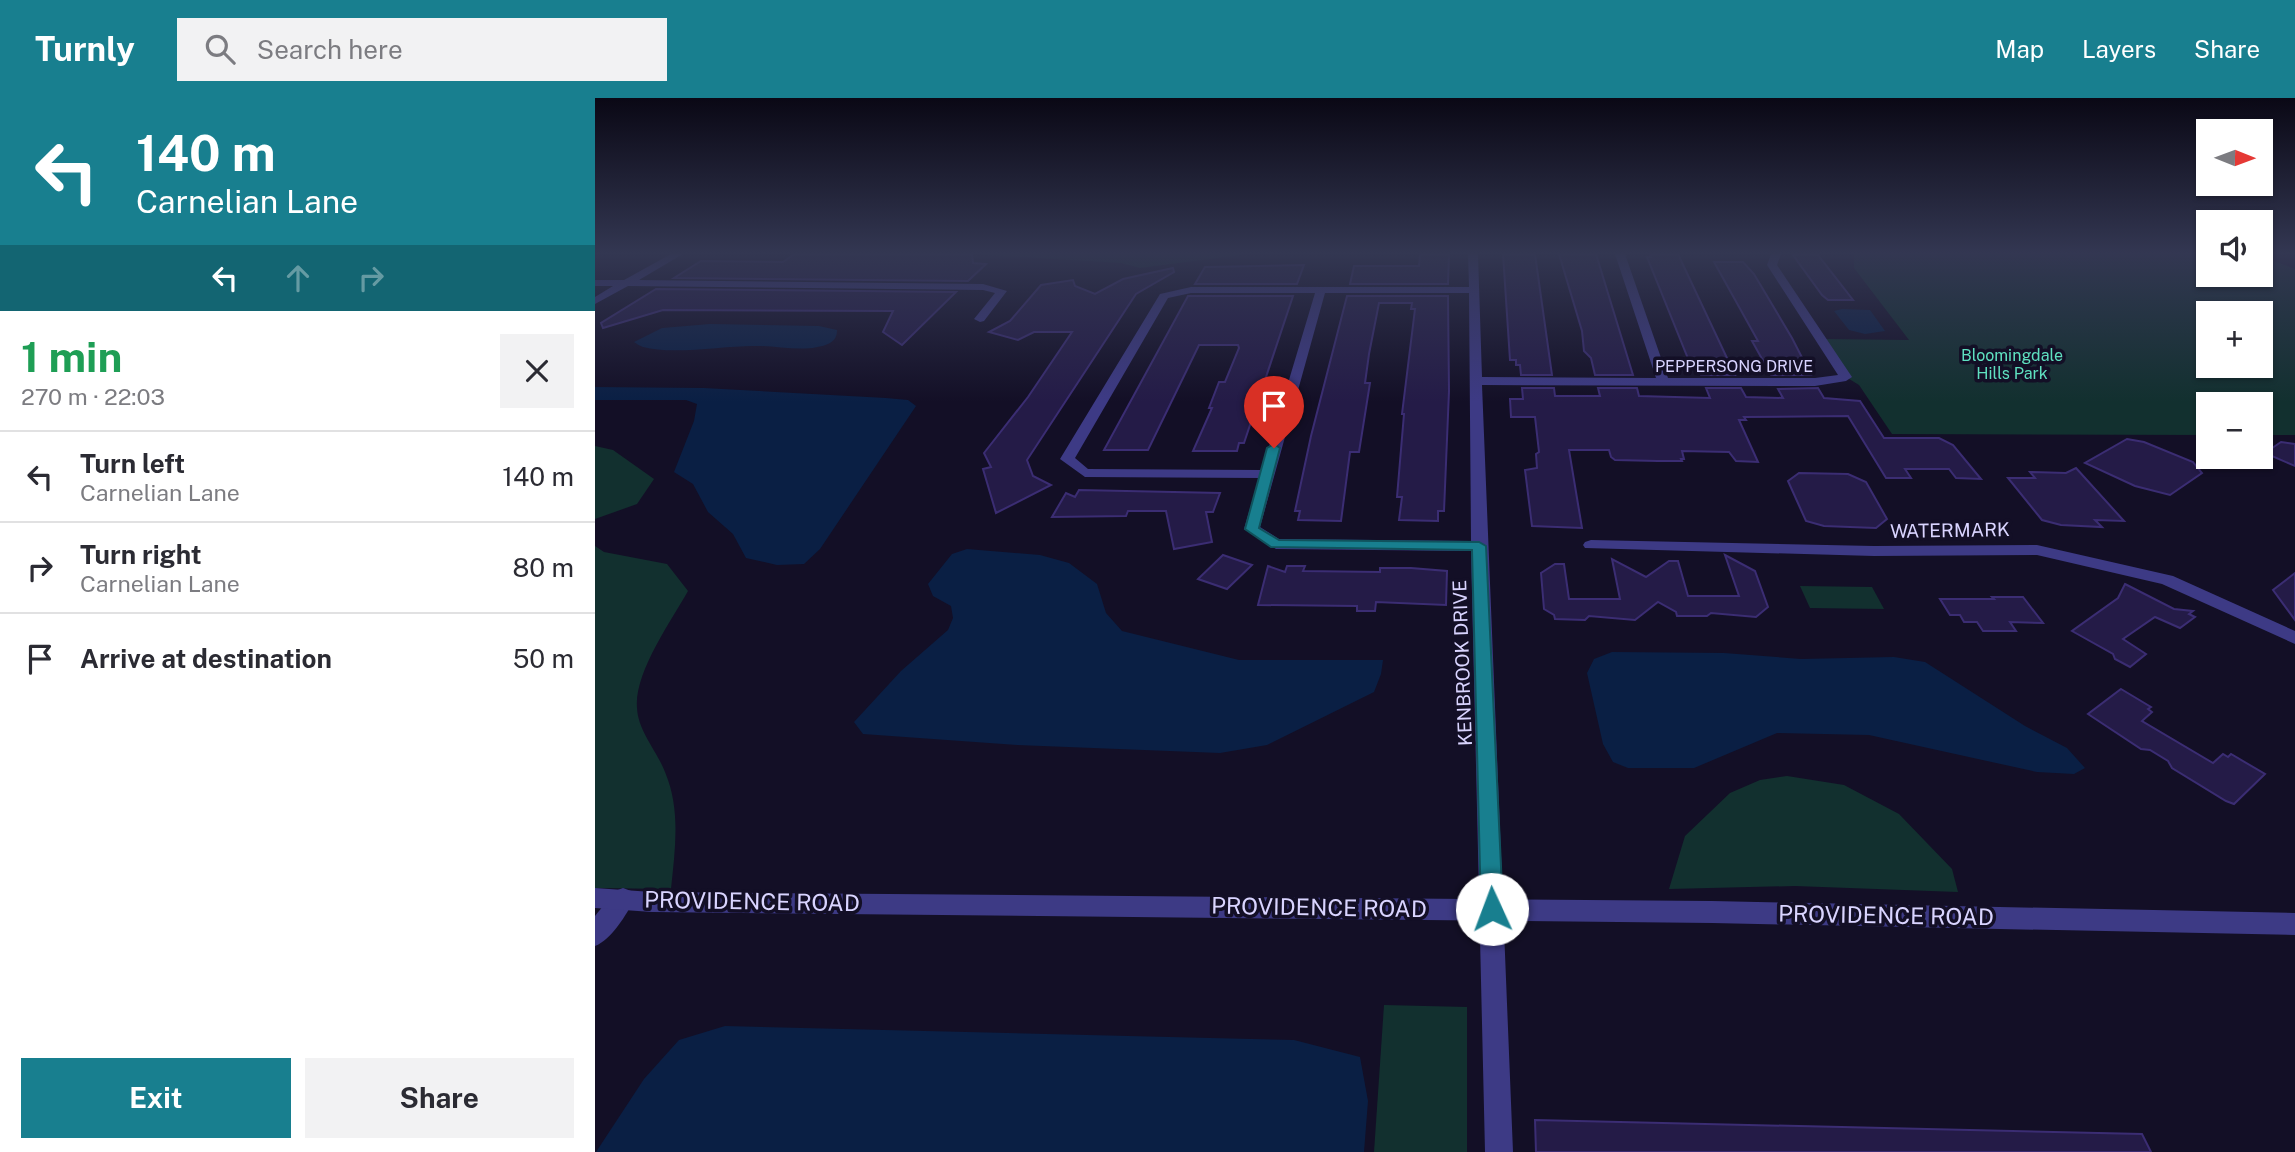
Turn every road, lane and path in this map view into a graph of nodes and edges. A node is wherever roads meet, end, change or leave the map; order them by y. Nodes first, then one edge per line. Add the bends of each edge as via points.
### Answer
1 (992, 303) edge
2 (1160, 303) edge
3 (1317, 303) edge
4 (1474, 303) edge
5 (1637, 303) edge
6 (1797, 303) edge
7 (980, 319) dead end
8 (1476, 381) junction
9 (1663, 382) junction
10 (1266, 474) junction
11 (1591, 545) dead end
12 (1479, 546) junction
13 (2295, 638) edge
14 (595, 898) edge
15 (623, 898) junction
16 (1492, 909) junction
17 (2295, 924) edge
18 (595, 935) edge
19 (1499, 1152) edge

1 - 7 street
2 - 10 street via 1067,458 1085,473
3 - 10 street
4 - 8 street, KENBROOK DRIVE
5 - 9 street
6 - 9 street, PEPPERSONG DRIVE via 1846,377 1815,382
8 - 9 street, PEPPERSONG DRIVE
8 - 12 street, KENBROOK DRIVE
10 - 12 street via 1252,529 1276,544
11 - 13 street, WATERMARK via 2037,550 2167,580
12 - 16 street, KENBROOK DRIVE
14 - 15 street, PROVIDENCE ROAD
15 - 16 street, PROVIDENCE ROAD via 652,902
15 - 18 street
16 - 17 street, PROVIDENCE ROAD
16 - 19 street, KENBROOK DRIVE

